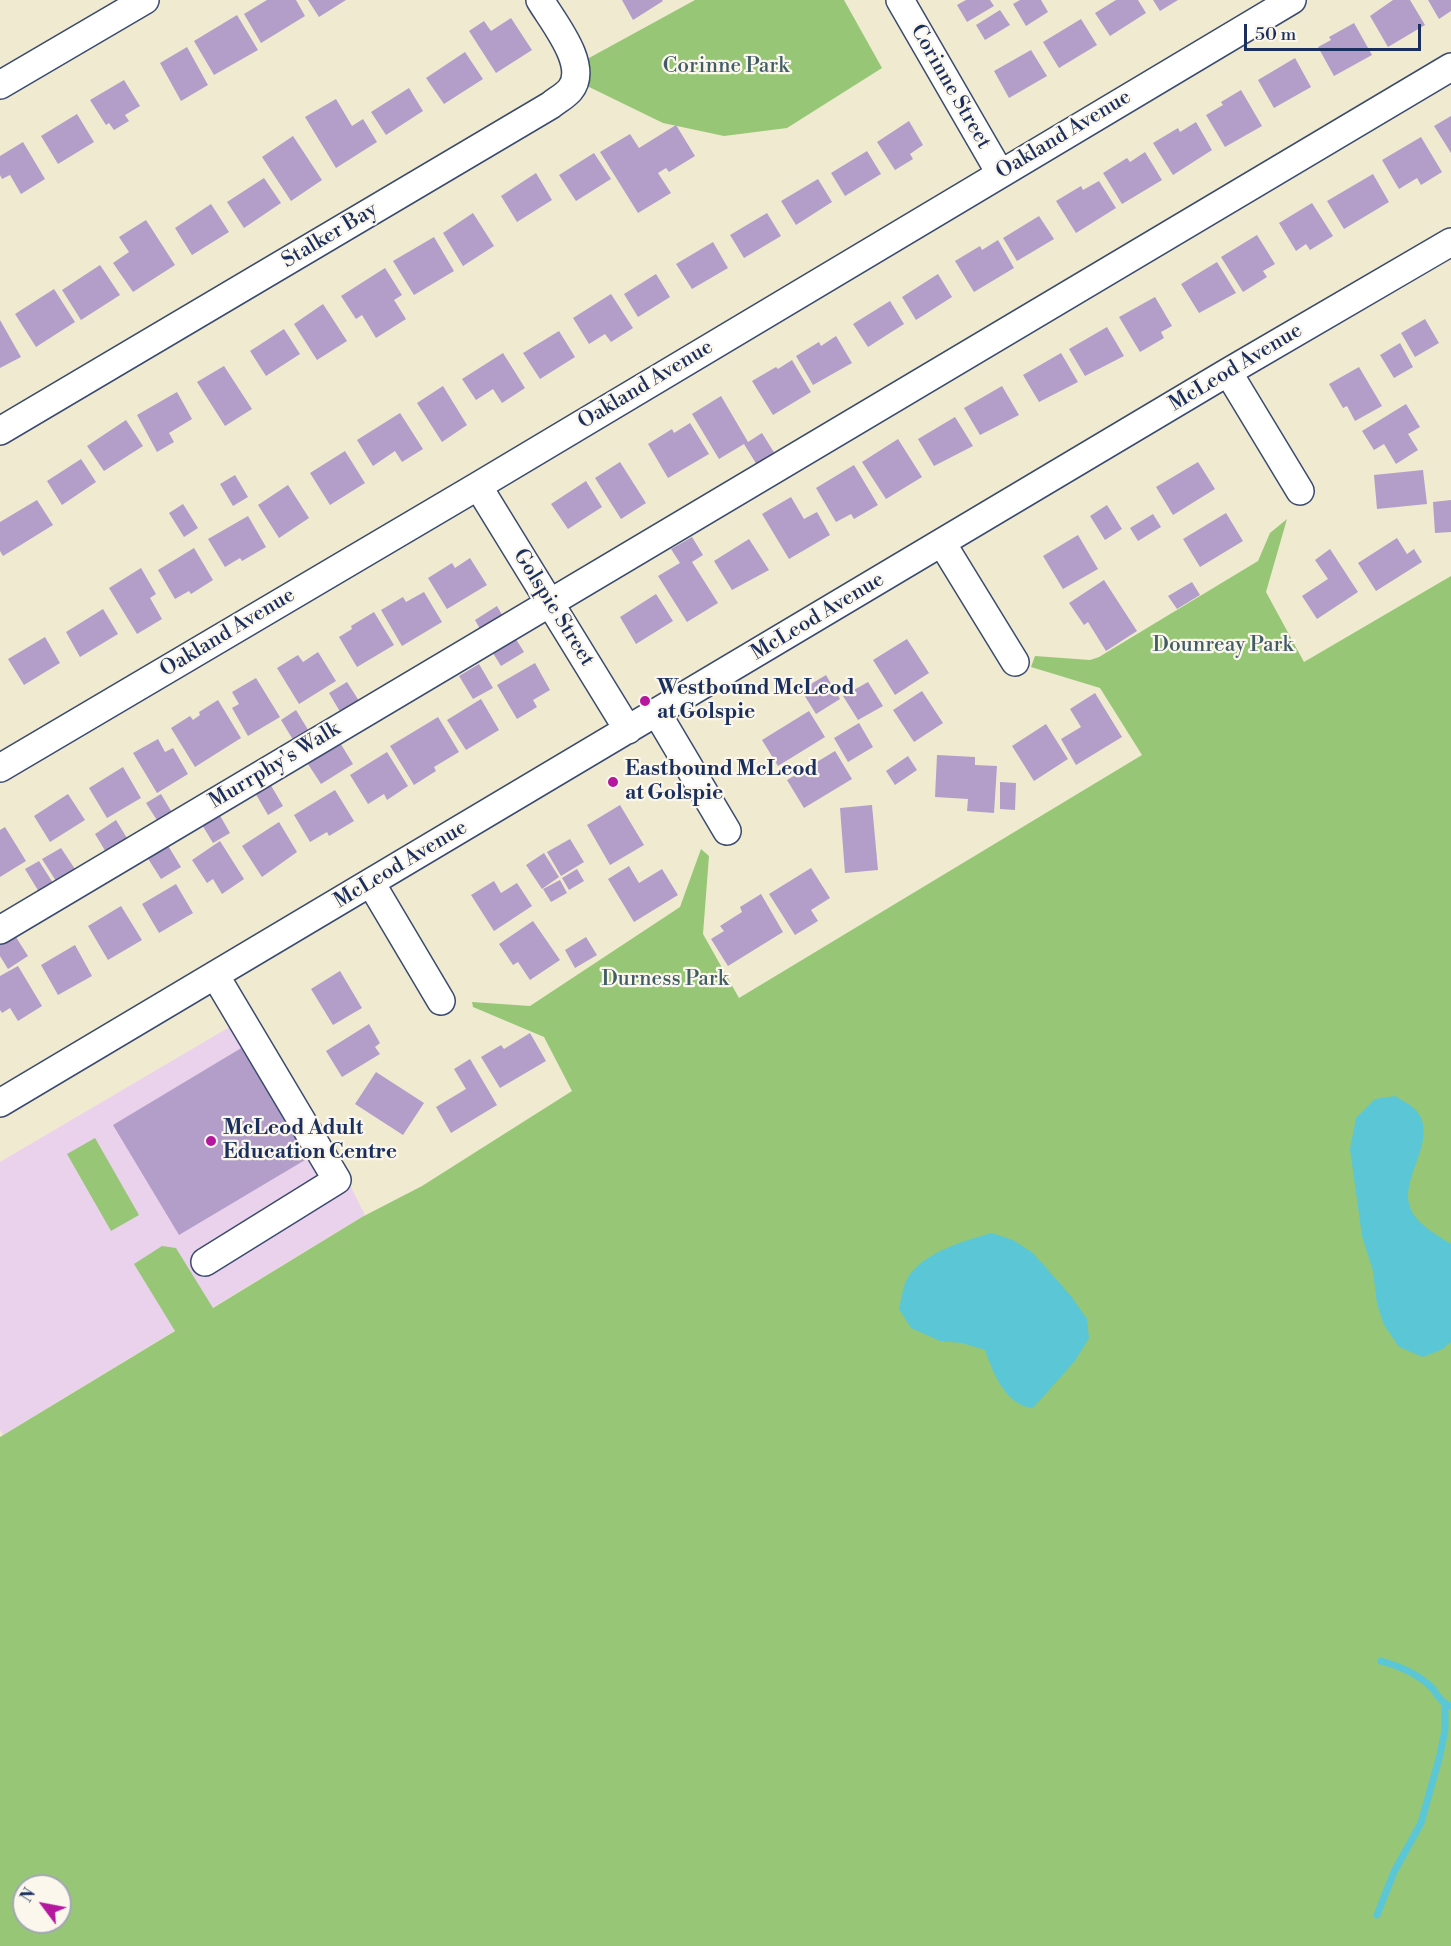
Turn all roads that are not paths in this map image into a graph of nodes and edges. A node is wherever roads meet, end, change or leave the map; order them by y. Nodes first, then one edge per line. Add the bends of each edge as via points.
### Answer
1 (145, 0) edge
2 (540, 0) edge
3 (900, 0) edge
4 (1292, 0) edge
5 (1451, 67) edge
6 (0, 85) edge
7 (1000, 173) junction
8 (1451, 242) edge
9 (1228, 372) junction
10 (0, 431) edge
11 (478, 486) junction
12 (1300, 491) dead end
13 (942, 543) junction
14 (551, 604) junction
15 (1016, 662) dead end
16 (657, 713) junction
17 (628, 730) junction
18 (0, 768) edge
19 (727, 831) dead end
20 (370, 884) junction
21 (0, 930) edge
22 (215, 975) junction
23 (441, 1001) dead end
24 (0, 1103) edge
25 (205, 1262) dead end

1 - 6 street
2 - 10 street, Stalker Bay via 572,53 577,70 570,90 551,105
3 - 7 street, Corinne Street
4 - 7 street, Oakland Avenue
5 - 14 street, Murrphy's Walk
7 - 11 street, Oakland Avenue
8 - 9 street, McLeod Avenue
9 - 12 street
9 - 13 street, McLeod Avenue
11 - 14 street, Golspie Street
11 - 18 street, Oakland Avenue
13 - 15 street
13 - 16 street, McLeod Avenue
14 - 17 street, Golspie Street
14 - 21 street, Murrphy's Walk
16 - 17 street, McLeod Avenue
16 - 19 street
17 - 20 street, McLeod Avenue
20 - 22 street, McLeod Avenue
20 - 23 street
22 - 24 street, McLeod Avenue
22 - 25 street via 337,1180

